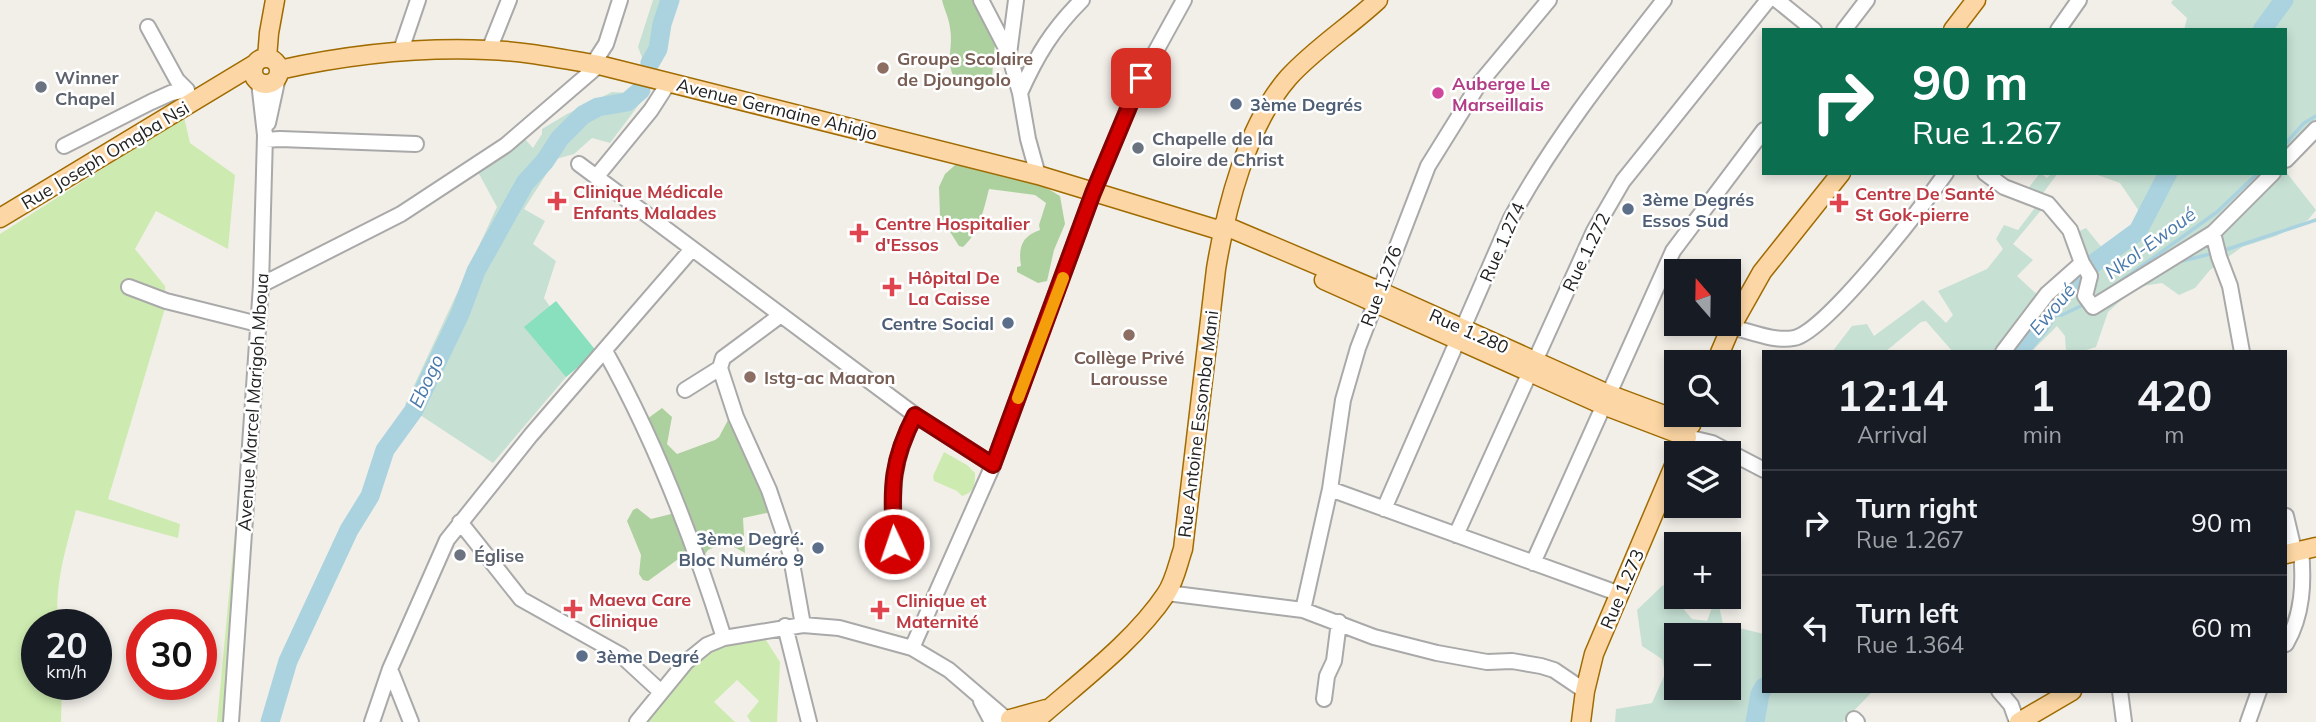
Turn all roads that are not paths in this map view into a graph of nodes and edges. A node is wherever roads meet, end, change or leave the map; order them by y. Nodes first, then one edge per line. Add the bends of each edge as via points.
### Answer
1 (275, 0) edge
2 (418, 0) edge
3 (509, 0) edge
4 (620, 0) edge
5 (981, 0) edge
6 (1016, 0) edge
7 (1082, 0) edge
8 (1184, 0) edge
9 (1378, 0) edge
10 (1549, 0) edge
11 (1664, 0) edge
12 (1768, 0) edge
13 (1777, 0) edge
14 (1867, 0) edge
15 (1976, 0) edge
16 (2079, 0) edge
17 (149, 27) dead end
18 (1812, 28) edge
19 (1846, 28) edge
20 (1955, 28) edge
21 (2059, 28) edge
22 (489, 50) junction
23 (400, 53) junction
24 (1009, 54) junction
25 (596, 64) junction
26 (267, 70) junction
27 (669, 82) junction
28 (1020, 93) junction
29 (2316, 129) edge
30 (1762, 133) edge
31 (265, 138) junction
32 (416, 144) dead end
33 (64, 146) dead end
34 (2287, 159) edge
35 (579, 164) dead end
36 (1038, 175) junction
37 (1839, 175) edge
38 (1945, 175) edge
39 (1988, 175) edge
40 (2271, 175) edge
41 (597, 176) junction
42 (1093, 193) junction
43 (0, 218) edge
44 (1222, 230) junction
45 (2216, 245) junction
46 (692, 249) junction
47 (2082, 263) junction
48 (261, 285) junction
49 (129, 287) dead end
50 (1377, 297) junction
51 (1741, 309) edge
52 (781, 315) junction
53 (258, 324) junction
54 (1741, 329) edge
55 (1462, 335) junction
56 (2004, 350) edge
57 (2242, 350) edge
58 (606, 351) junction
59 (1533, 366) junction
60 (720, 369) junction
61 (685, 390) dead end
62 (1606, 399) junction
63 (915, 415) junction
64 (1688, 433) edge
65 (993, 465) junction
66 (1762, 469) edge
67 (1330, 489) junction
68 (1664, 490) edge
69 (1384, 509) junction
70 (2287, 519) edge
71 (460, 522) junction
72 (1456, 535) junction
73 (894, 544) dead end
74 (2299, 550) edge
75 (1532, 563) junction
76 (1167, 593) junction
77 (1620, 594) junction
78 (1303, 610) junction
79 (1339, 622) junction
80 (803, 625) junction
81 (785, 626) junction
82 (724, 638) junction
83 (2287, 641) edge
84 (912, 648) junction
85 (390, 669) junction
86 (1585, 691) junction
87 (661, 692) junction
88 (2001, 693) edge
89 (2069, 693) edge
90 (2120, 693) edge
91 (2258, 693) edge
92 (1324, 699) dead end
93 (1050, 708) junction
94 (1003, 721) edge
95 (231, 722) edge
96 (372, 722) edge
97 (411, 722) edge
98 (637, 722) edge
99 (809, 722) edge
100 (1034, 722) edge
101 (1581, 722) edge
102 (2018, 722) edge
103 (2124, 722) edge
104 (2248, 722) edge

1 - 26 main road
2 - 23 street
3 - 22 street
4 - 25 street
5 - 24 street
6 - 24 street
7 - 28 street via 1059,23
8 - 42 street via 1141,78
9 - 44 main road, Rue Antoine Essomba Mani via 1303,63 1274,99 1256,129
10 - 50 street, Rue 1.276 via 1479,84 1428,166
11 - 55 street, Rue 1.274 via 1546,156 1511,218
12 - 59 street, Rue 1.272 via 1623,181 1594,231
13 - 18 street
14 - 19 street
15 - 20 main road
16 - 21 street
17 - 33 street via 187,90 151,102
22 - 23 main road, Avenue Germaine Ahidjo
22 - 25 main road, Avenue Germaine Ahidjo
23 - 26 main road, Avenue Germaine Ahidjo
24 - 28 street
25 - 27 main road, Avenue Germaine Ahidjo
25 - 48 street via 506,145 401,214
26 - 31 street, Avenue Marcel Marigoh Mboua
26 - 43 main road, Rue Joseph Omgba Nsi via 209,93
27 - 36 main road, Avenue Germaine Ahidjo
27 - 41 street
28 - 36 street
29 - 34 street
30 - 62 street via 1673,251
31 - 32 street
31 - 48 street, Avenue Marcel Marigoh Mboua
35 - 41 street
36 - 42 main road, Avenue Germaine Ahidjo
37 - 51 main road via 1762,272
38 - 54 street via 1847,296 1810,331 1783,339
39 - 47 street via 2004,187 2048,204 2070,230
40 - 45 street
41 - 46 street
42 - 44 main road, Avenue Germaine Ahidjo
42 - 65 street
44 - 50 main road, Rue 1.280
44 - 76 main road, Rue Antoine Essomba Mani via 1186,533
45 - 47 street via 2089,302 2090,276
45 - 57 street via 2230,286
46 - 52 street
46 - 58 street
47 - 56 street via 2047,293
48 - 53 street, Avenue Marcel Marigoh Mboua
49 - 53 street
50 - 55 main road, Rue 1.280
50 - 67 street, Rue 1.276 via 1343,400
52 - 60 street via 723,358
52 - 63 street
53 - 95 street, Avenue Marcel Marigoh Mboua
55 - 59 main road, Rue 1.280
55 - 69 street, Rue 1.274
58 - 71 street
58 - 82 street via 683,517
59 - 62 main road, Rue 1.280
59 - 72 street, Rue 1.272
60 - 61 street
60 - 80 street via 790,552
62 - 64 main road, Rue 1.280
62 - 75 street
63 - 65 street
63 - 73 street via 894,469
64 - 66 street, Rue 1.280
65 - 84 street
67 - 69 street
67 - 78 street, Rue 1.276
68 - 77 main road, Rue 1.273
69 - 72 street
70 - 74 street
71 - 85 street via 447,540
71 - 87 street via 521,599 621,655
72 - 75 street
74 - 83 street via 2300,610
75 - 77 street
76 - 78 street
76 - 93 main road, Rue Antoine Essomba Mani via 1132,634
77 - 86 main road, Rue 1.273 via 1594,654
78 - 79 street
79 - 86 street via 1374,637 1437,653 1541,666
79 - 92 street
80 - 81 street
80 - 84 street via 839,628
81 - 82 street
81 - 99 street
82 - 87 street via 696,652
84 - 94 street via 949,670
85 - 96 street
85 - 97 street
86 - 101 main road, Rue 1.273
87 - 98 street
88 - 102 street
89 - 102 main road
90 - 103 street
91 - 104 street
93 - 94 main road
93 - 100 main road, Rue Antoine Essomba Mani

